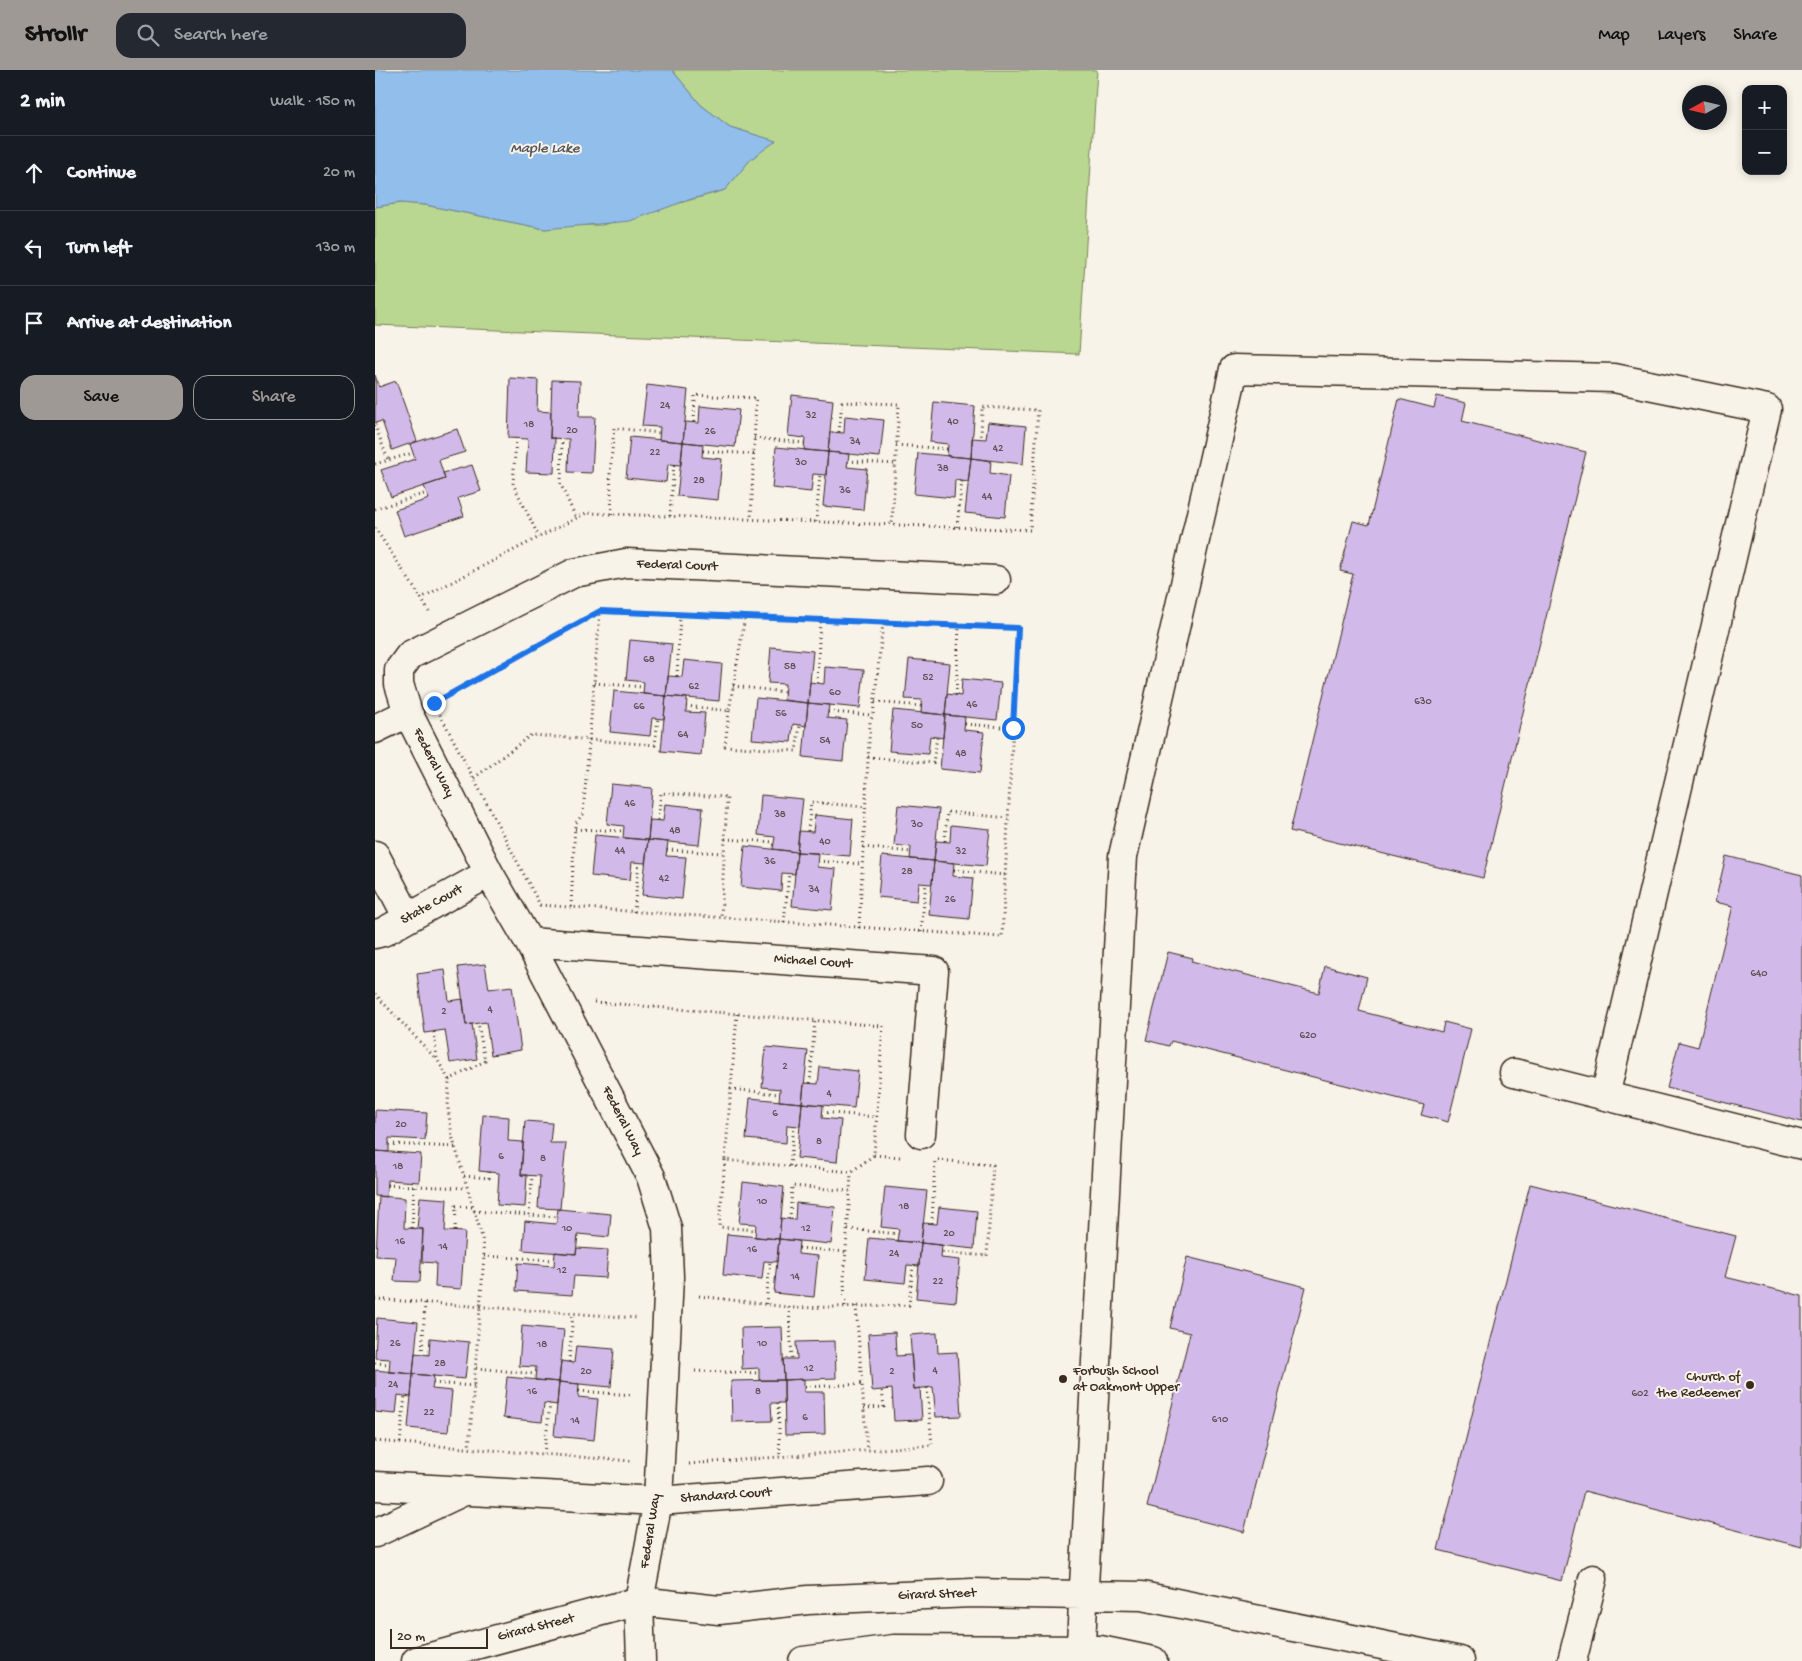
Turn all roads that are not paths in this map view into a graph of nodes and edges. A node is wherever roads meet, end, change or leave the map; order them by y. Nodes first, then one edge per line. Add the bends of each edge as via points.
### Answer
1 (996, 580) dead end
2 (399, 684) joint
3 (408, 713) junction
4 (375, 729) edge
5 (375, 855) edge
6 (489, 873) junction
7 (408, 918) junction
8 (375, 934) edge
9 (529, 942) junction
10 (1513, 1073) dead end
11 (1605, 1096) junction
12 (1802, 1145) edge
13 (924, 1146) road end
14 (928, 1481) dead end
15 (375, 1486) edge
16 (464, 1492) junction
17 (658, 1501) junction
18 (375, 1533) edge
19 (1593, 1579) dead end
20 (1082, 1594) junction
21 (639, 1602) junction
22 (1081, 1655) edge
23 (416, 1661) edge
24 (641, 1661) edge
25 (803, 1661) edge
26 (1153, 1661) edge
27 (1460, 1661) edge
28 (1572, 1661) edge

1 - 2 street, Federal Court via 617,565 573,573 410,655 399,670
2 - 3 street, Federal Way
3 - 4 street
3 - 6 street, Federal Way
5 - 7 street
6 - 7 street, State Court
6 - 9 street, Federal Way
7 - 8 street, State Court
9 - 13 street, Michael Court via 934,971
9 - 17 street, Federal Way via 651,1177 667,1228 669,1277
10 - 11 street
11 - 12 street
11 - 20 street via 1767,409 1614,378 1234,369 1123,856
14 - 17 street, Standard Court
15 - 16 street, Standard Court
16 - 17 street, Standard Court
16 - 18 street, Standard Court
17 - 21 street, Federal Way
19 - 28 street
20 - 21 street, Girard Street via 972,1593 808,1600 719,1610
20 - 22 street
20 - 27 street, Girard Street via 1142,1596
21 - 23 street, Girard Street
21 - 24 street, Federal Way
22 - 25 street via 894,1649
22 - 26 street via 1100,1650

